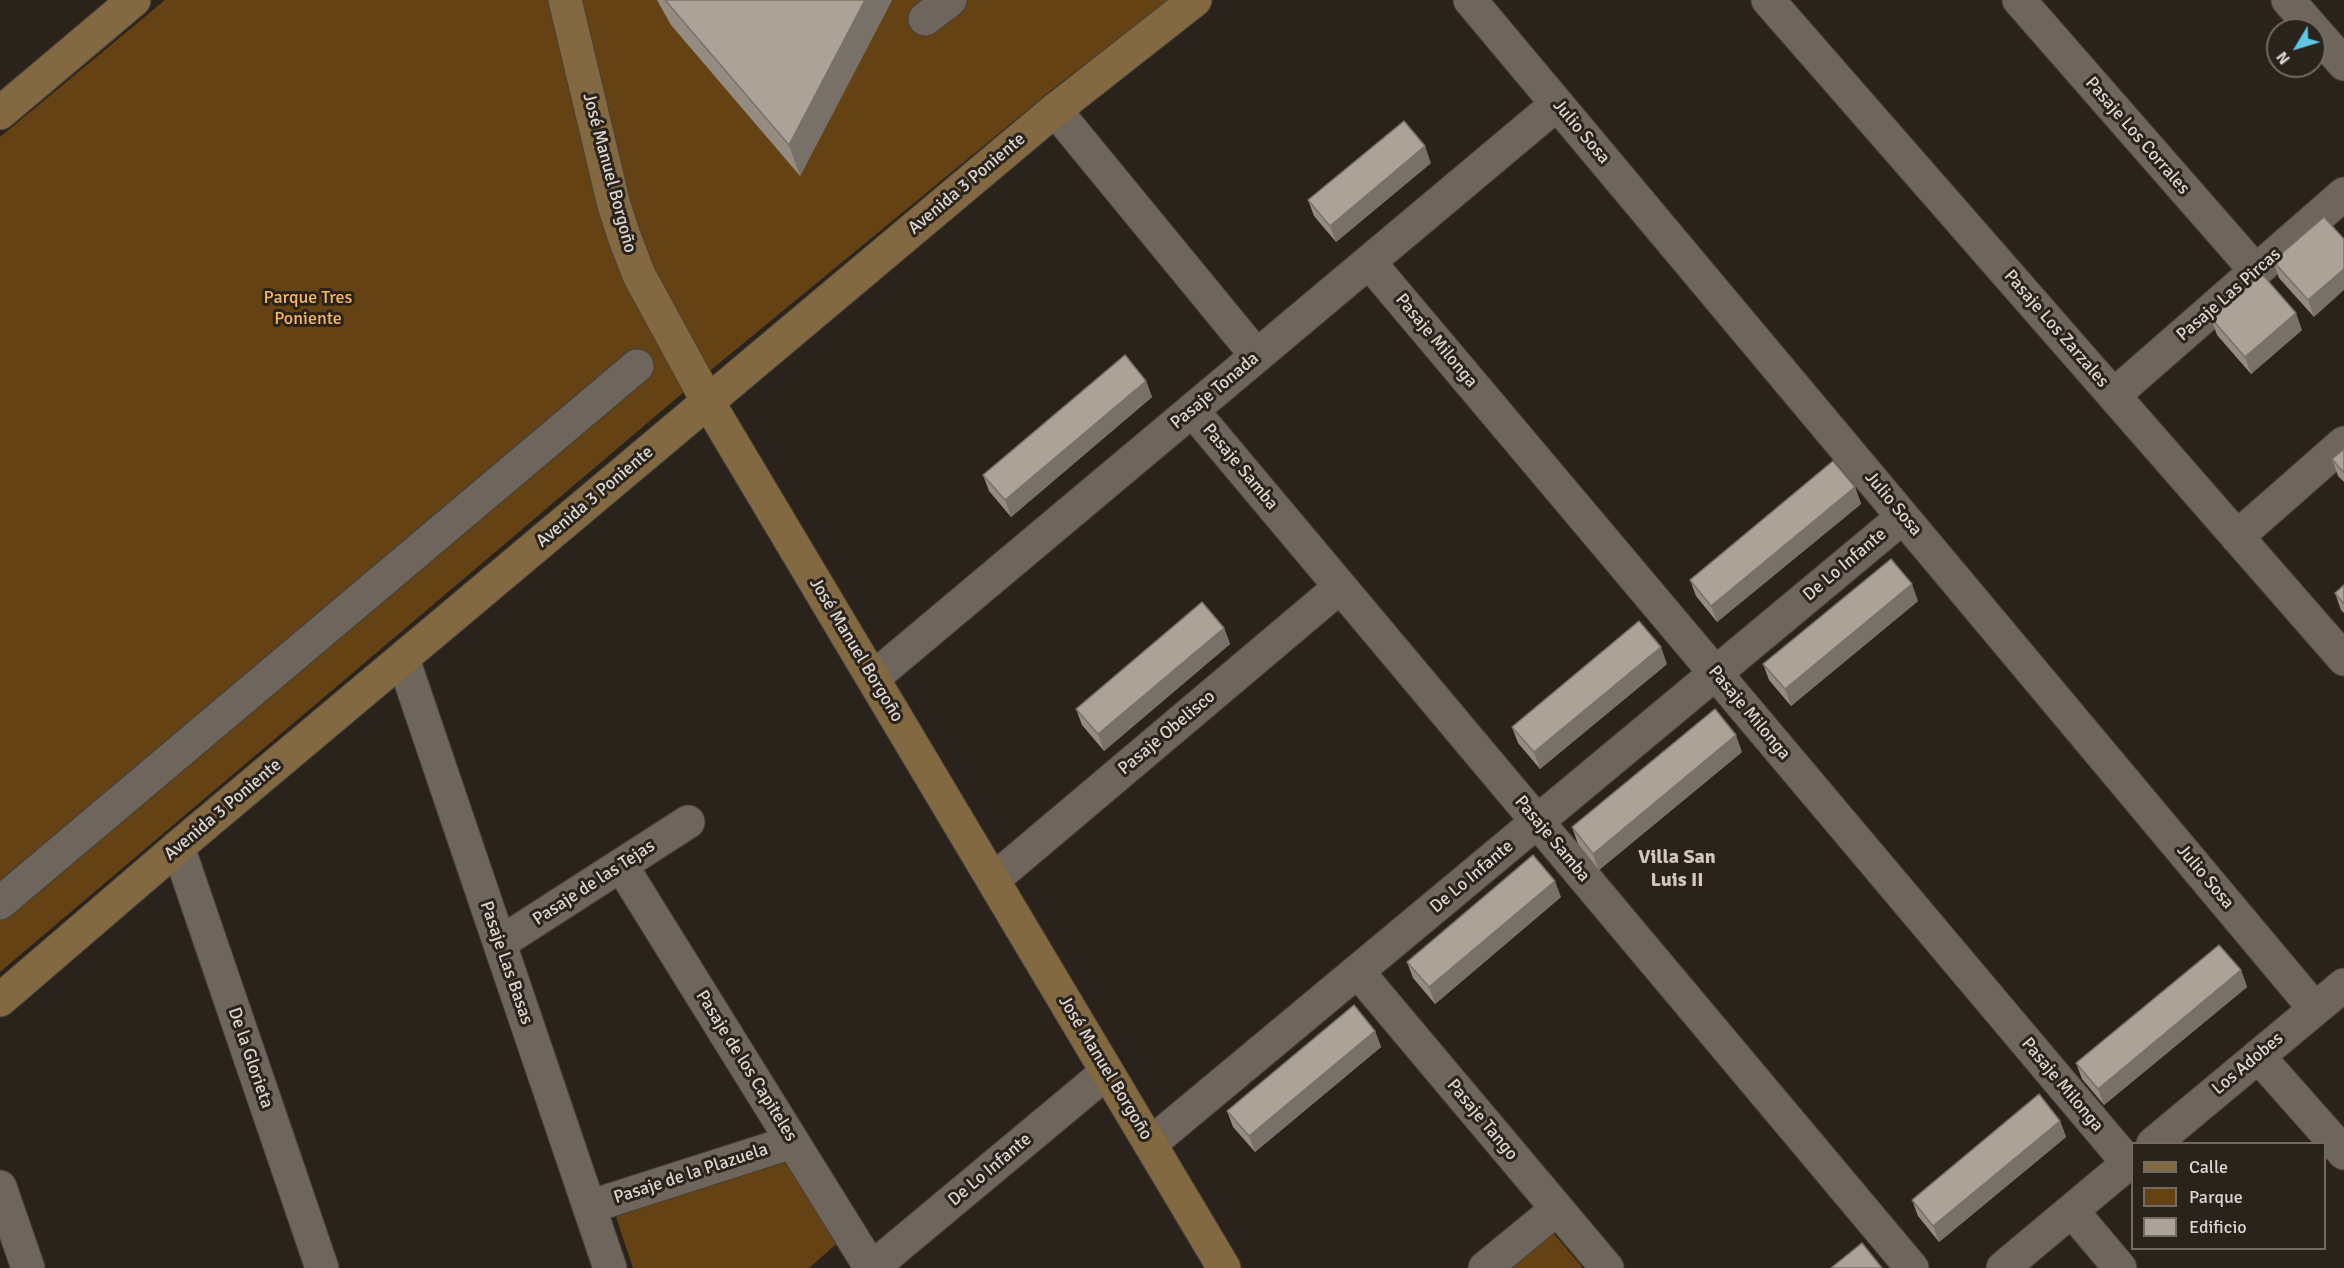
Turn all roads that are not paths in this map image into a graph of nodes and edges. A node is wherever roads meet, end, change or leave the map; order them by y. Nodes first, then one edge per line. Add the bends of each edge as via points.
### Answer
1 (134, 0) edge
2 (564, 0) edge
3 (1195, 0) edge
4 (1470, 0) edge
5 (1768, 0) edge
6 (2019, 0) edge
7 (2288, 0) edge
8 (2344, 64) edge
9 (1557, 104) junction
10 (1055, 110) junction
11 (0, 113) edge
12 (2344, 194) edge
13 (1369, 262) junction
14 (2256, 271) junction
15 (1257, 356) junction
16 (637, 366) dead end
17 (2114, 395) junction
18 (708, 402) junction
19 (1192, 410) junction
20 (2344, 443) edge
21 (1903, 517) junction
22 (2237, 537) junction
23 (1340, 587) junction
24 (403, 659) junction
25 (2344, 660) edge
26 (1716, 674) junction
27 (873, 678) junction
28 (688, 822) dead end
29 (1537, 822) junction
30 (178, 847) junction
31 (621, 865) junction
32 (993, 880) junction
33 (0, 903) edge
34 (500, 943) junction
35 (1358, 972) junction
36 (2344, 985) edge
37 (0, 1000) edge
38 (2315, 1009) junction
39 (2258, 1056) junction
40 (1107, 1072) junction
41 (792, 1142) junction
42 (2155, 1142) edge
43 (1150, 1144) junction
44 (2131, 1148) edge
45 (2344, 1153) edge
46 (2131, 1162) edge
47 (0, 1187) edge
48 (589, 1207) junction
49 (1557, 1209) junction
50 (2072, 1211) junction
51 (28, 1268) edge
52 (322, 1268) edge
53 (610, 1268) edge
54 (871, 1268) edge
55 (1224, 1268) edge
56 (1485, 1268) edge
57 (1606, 1268) edge
58 (1912, 1268) edge
59 (2003, 1268) edge
60 (2121, 1268) edge

1 - 11 main road
2 - 18 main road, José Manuel Borgoño via 624,236 644,284
3 - 10 main road, Avenida 3 Poniente
4 - 9 street, Julio Sosa
5 - 17 street, Pasaje Los Zarzales
6 - 14 street, Pasaje Los Corrales
7 - 8 street
9 - 13 street, Pasaje Tonada
9 - 21 street, Julio Sosa
10 - 15 street
10 - 18 main road, Avenida 3 Poniente
12 - 14 street, Pasaje Las Pircas
13 - 15 street, Pasaje Tonada
13 - 26 street, Pasaje Milonga
14 - 17 street, Pasaje Las Pircas
15 - 19 street, Pasaje Tonada
16 - 33 street
17 - 22 street, Pasaje Los Zarzales
18 - 24 main road, Avenida 3 Poniente
18 - 27 main road, José Manuel Borgoño
19 - 23 street, Pasaje Samba
19 - 27 street, Pasaje Tonada
20 - 22 street
21 - 26 street, De Lo Infante
21 - 38 street, Julio Sosa
22 - 25 street, Pasaje Los Zarzales
23 - 29 street, Pasaje Samba
23 - 32 street, Pasaje Obelisco
24 - 30 main road, Avenida 3 Poniente
24 - 34 street, Pasaje Las Basas
26 - 29 street, De Lo Infante
26 - 44 street, Pasaje Milonga
27 - 32 main road, José Manuel Borgoño
28 - 31 street, Pasaje de las Tejas
29 - 35 street, De Lo Infante
29 - 58 street, Pasaje Samba
30 - 37 main road, Avenida 3 Poniente
30 - 52 street, De la Glorieta
31 - 34 street, Pasaje de las Tejas
31 - 41 street, Pasaje de los Capiteles
32 - 40 main road, José Manuel Borgoño
34 - 48 street, Pasaje Las Basas
35 - 43 street, De Lo Infante
35 - 49 street, Pasaje Tango
36 - 38 street, Los Adobes
38 - 39 street, Los Adobes
39 - 42 street, Los Adobes
39 - 45 street
40 - 43 main road, José Manuel Borgoño
40 - 54 street, De Lo Infante
41 - 48 street, Pasaje de la Plazuela
41 - 54 street, Pasaje de los Capiteles
43 - 55 main road, José Manuel Borgoño
46 - 50 street, Los Adobes
47 - 51 street
48 - 53 street, Pasaje Las Basas
49 - 56 street
49 - 57 street, Pasaje Tango
50 - 59 street, Los Adobes
50 - 60 street

